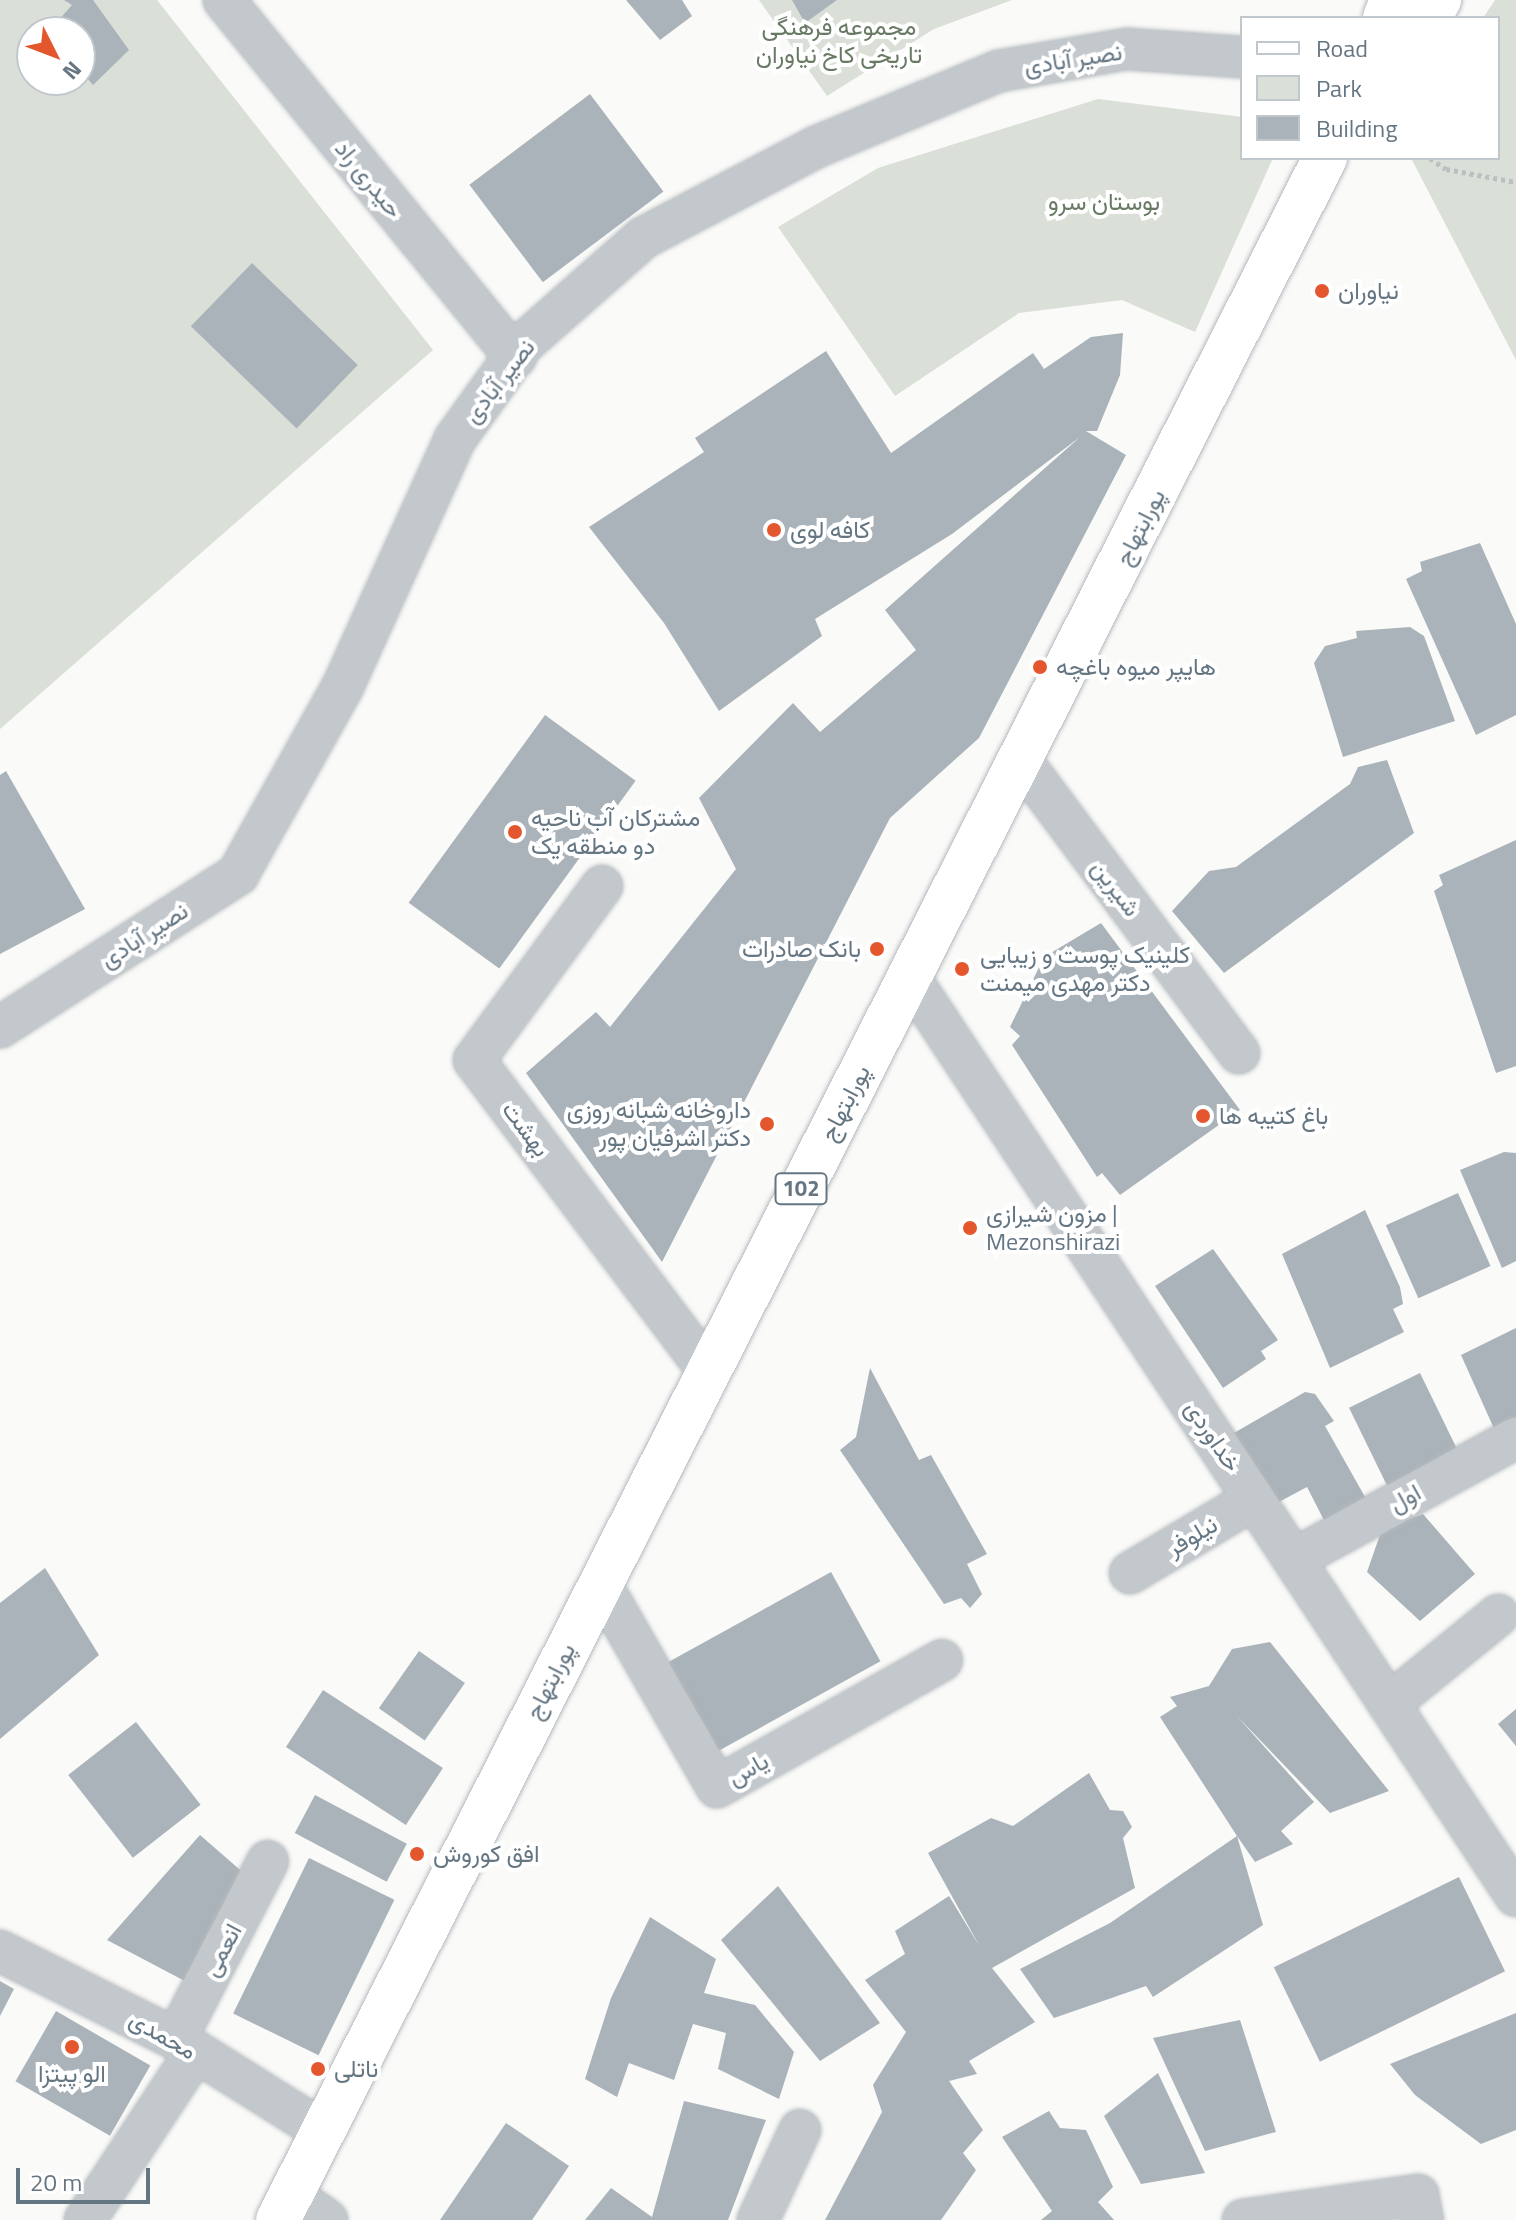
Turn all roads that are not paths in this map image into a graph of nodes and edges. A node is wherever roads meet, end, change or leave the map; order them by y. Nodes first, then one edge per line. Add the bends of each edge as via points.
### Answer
1 (224, 0) edge
2 (1240, 57) edge
3 (1324, 160) edge
4 (515, 357) junction
5 (1022, 762) junction
6 (602, 886) dead end
7 (909, 977) junction
8 (0, 1027) edge
9 (1239, 1053) dead end
10 (708, 1371) junction
11 (1516, 1438) edge
12 (1254, 1499) junction
13 (1294, 1559) junction
14 (1130, 1573) dead end
15 (600, 1583) junction
16 (1498, 1615) dead end
17 (942, 1660) dead end
18 (1389, 1704) junction
19 (268, 1861) dead end
20 (1516, 1896) edge
21 (0, 1951) edge
22 (185, 2046) junction
23 (321, 2130) junction
24 (800, 2130) dead end
25 (284, 2207) edge
26 (85, 2220) edge
27 (327, 2220) edge
28 (758, 2220) edge
29 (1243, 2220) edge
30 (1423, 2220) edge

1 - 4 street, حیدری راد
2 - 4 street, نصیر آبادی via 1127,49 985,77 816,147 643,238
3 - 5 main road, پورابتهاج / 102
4 - 8 street, نصیر آبادی via 455,439 343,686 238,874
5 - 7 main road, پورابتهاج / 102
5 - 9 street, شیرین
6 - 10 street, بهشت via 474,1060
7 - 10 main road, پورابتهاج / 102
7 - 12 street, خداوردی
10 - 15 main road, پورابتهاج / 102
11 - 13 street, اول
12 - 13 street, خداوردی
12 - 14 street, نیلوفر
13 - 18 street, خداوردی
15 - 17 street, یاس via 717,1787
15 - 23 main road, پورابتهاج / 102
16 - 18 street
18 - 20 street, خداوردی
19 - 22 street, انعمی
21 - 22 street, محمدی
22 - 23 street, محمدی
22 - 26 street, انعمی
23 - 25 main road, پورابتهاج / 102
24 - 28 street
25 - 27 street
29 - 30 street via 1418,2195

